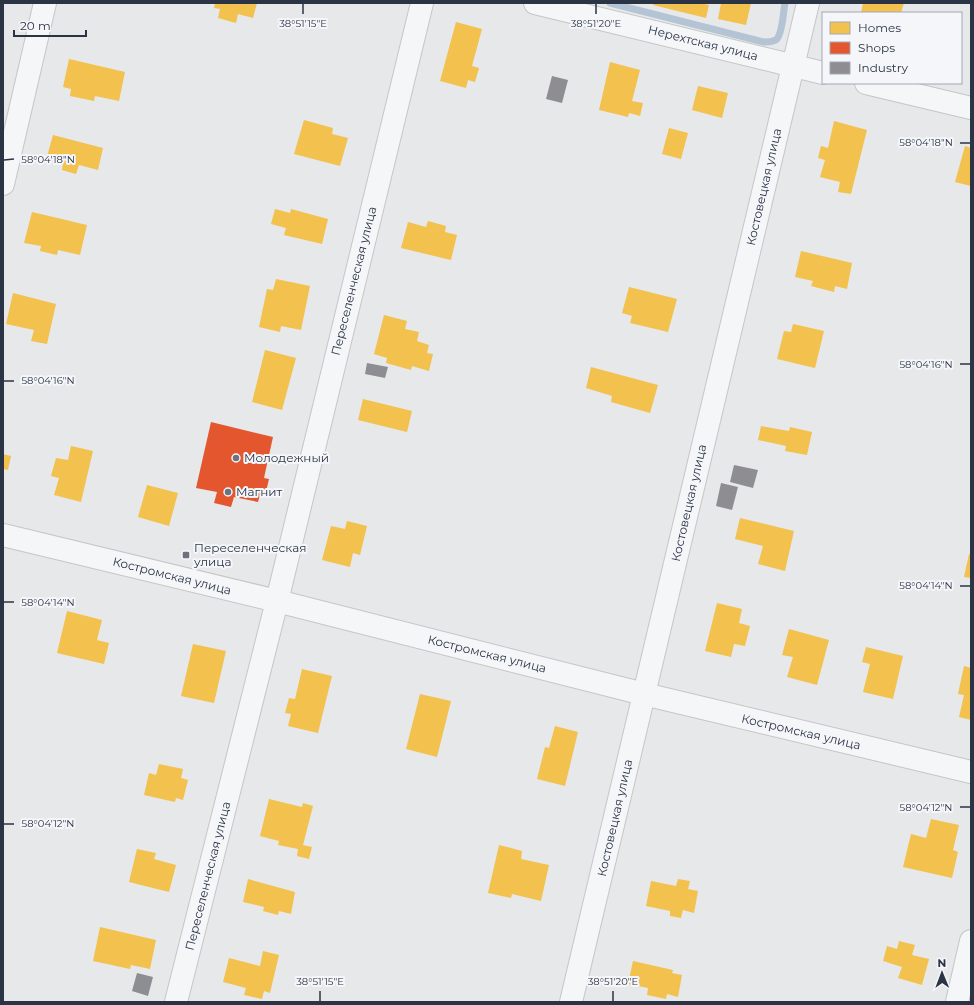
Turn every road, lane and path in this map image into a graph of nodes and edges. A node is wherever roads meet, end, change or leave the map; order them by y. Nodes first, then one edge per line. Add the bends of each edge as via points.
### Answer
1 (45, 3) edge
2 (422, 3) edge
3 (535, 3) edge
4 (808, 3) edge
5 (793, 65) junction
6 (822, 72) edge
7 (870, 84) edge
8 (971, 108) edge
9 (3, 184) edge
10 (3, 535) edge
11 (276, 601) junction
12 (644, 694) junction
13 (971, 772) edge
14 (971, 941) edge
15 (176, 1002) edge
16 (571, 1002) edge
17 (957, 1002) edge

1 - 9 street
2 - 11 street, Переселенческая улица
3 - 5 street, Нерехтская улица
4 - 5 street, Костовецкая улица
5 - 6 street, Нерехтская улица
5 - 12 street, Костовецкая улица
7 - 8 street
10 - 11 street, Костромская улица
11 - 12 street, Костромская улица
11 - 15 street, Переселенческая улица
12 - 13 street, Костромская улица
12 - 16 street, Костовецкая улица
14 - 17 street

